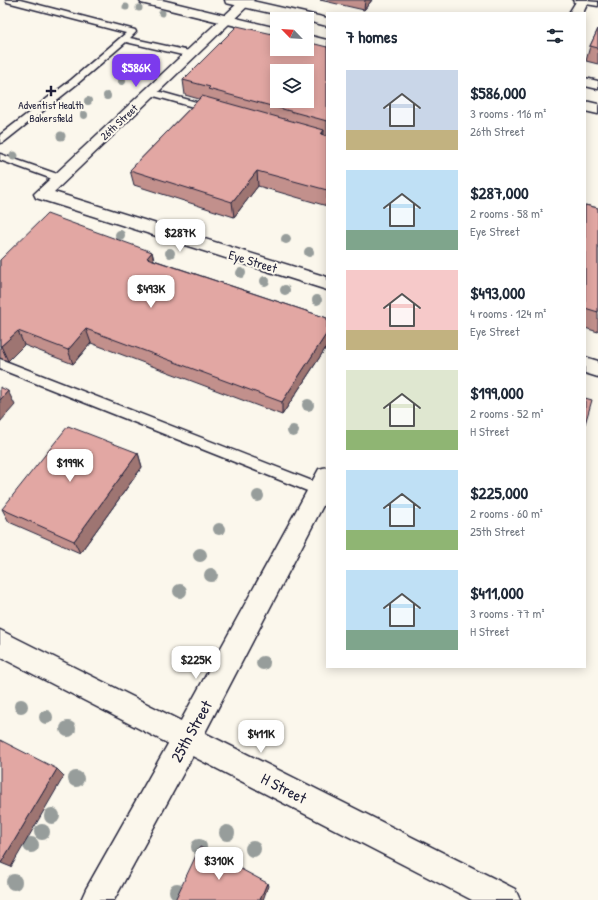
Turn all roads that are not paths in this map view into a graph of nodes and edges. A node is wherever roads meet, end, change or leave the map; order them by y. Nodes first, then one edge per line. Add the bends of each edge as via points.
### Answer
1 (10, 0) edge
2 (146, 0) edge
3 (581, 0) edge
4 (241, 1) edge
5 (598, 4) edge
6 (576, 12) edge
7 (228, 20) junction
8 (326, 22) edge
9 (270, 30) edge
10 (124, 40) junction
11 (314, 41) edge
12 (326, 44) edge
13 (191, 54) junction
14 (586, 82) edge
15 (598, 85) edge
16 (150, 92) junction
17 (586, 100) edge
18 (598, 102) edge
19 (586, 106) edge
20 (598, 109) edge
21 (220, 112) edge
22 (0, 140) edge
23 (0, 157) edge
24 (58, 178) junction
25 (42, 194) joint
26 (326, 284) edge
27 (0, 364) edge
28 (586, 365) edge
29 (598, 369) edge
30 (324, 483) edge
31 (0, 643) edge
32 (187, 738) junction
33 (97, 900) edge
34 (504, 900) edge

1 - 10 lane via 132,32
2 - 7 street
3 - 5 lane
3 - 6 street
4 - 7 street, 26th Street
4 - 8 street
7 - 9 street
7 - 13 street, 26th Street
10 - 13 lane
10 - 22 lane
11 - 12 street
13 - 16 street, 26th Street
14 - 15 street
16 - 21 lane
16 - 24 street, 26th Street
17 - 18 street
19 - 20 street
23 - 24 lane
24 - 25 street, 26th Street
25 - 26 street, Eye Street
27 - 30 lane
28 - 29 street
30 - 32 street, 25th Street
31 - 32 street, H Street
32 - 33 street, 25th Street
32 - 34 street, H Street

